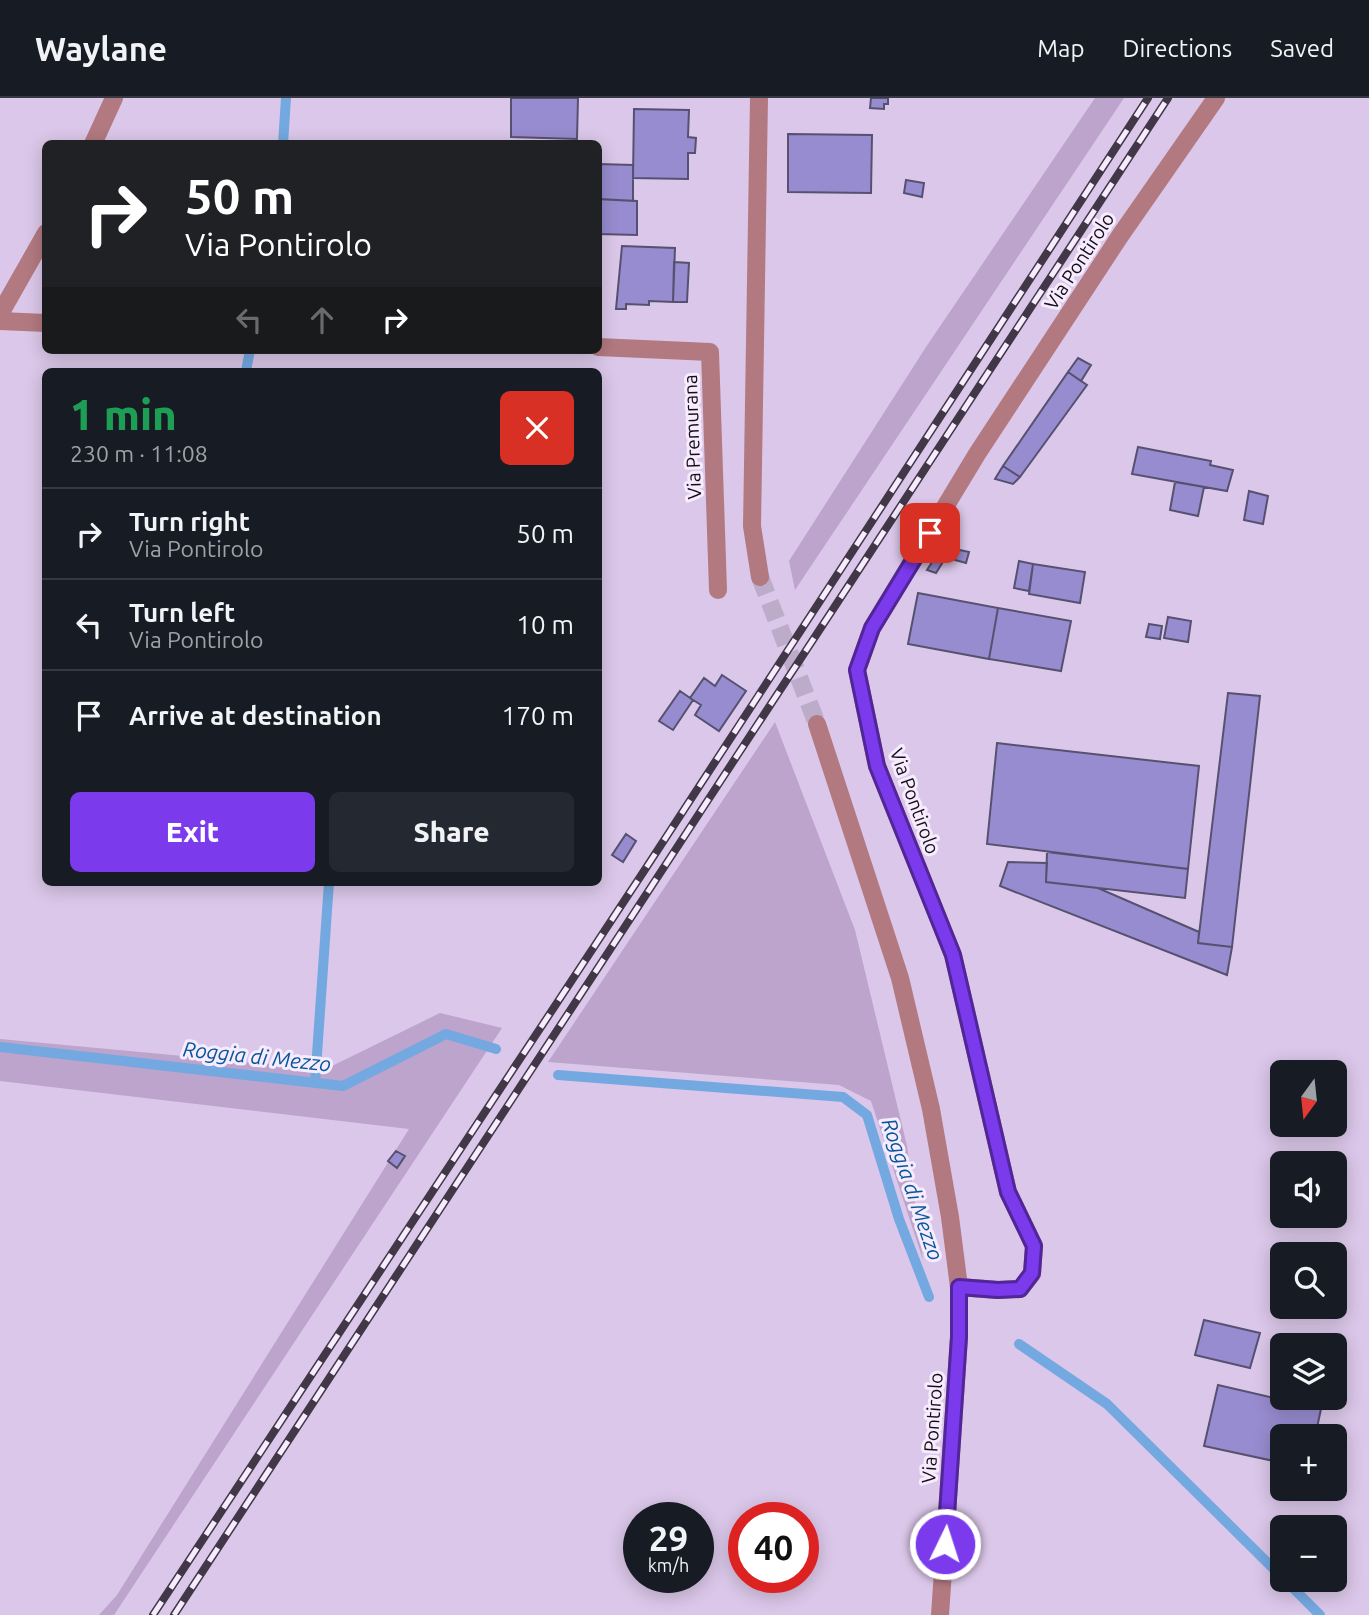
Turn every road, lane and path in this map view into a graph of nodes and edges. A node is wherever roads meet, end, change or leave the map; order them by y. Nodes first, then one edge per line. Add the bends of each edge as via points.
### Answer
1 (114, 98) edge
2 (759, 98) edge
3 (1216, 98) edge
4 (95, 140) edge
5 (42, 240) edge
6 (0, 314) edge
7 (0, 321) edge
8 (42, 323) edge
9 (602, 347) edge
10 (760, 577) tunnel mouth
11 (718, 590) dead end
12 (817, 724) tunnel mouth
13 (959, 1287) junction
14 (940, 1615) edge

1 - 4 street
2 - 10 street via 752,526
3 - 13 street, Via Pontirolo via 977,454 872,628 857,670 877,766 953,955 1008,1192 1034,1246 1032,1273 1020,1289
5 - 6 street
7 - 8 street
9 - 11 street, Via Premurana via 710,352
12 - 13 street, Via Pontirolo via 900,978 931,1109
13 - 14 street, Via Pontirolo

